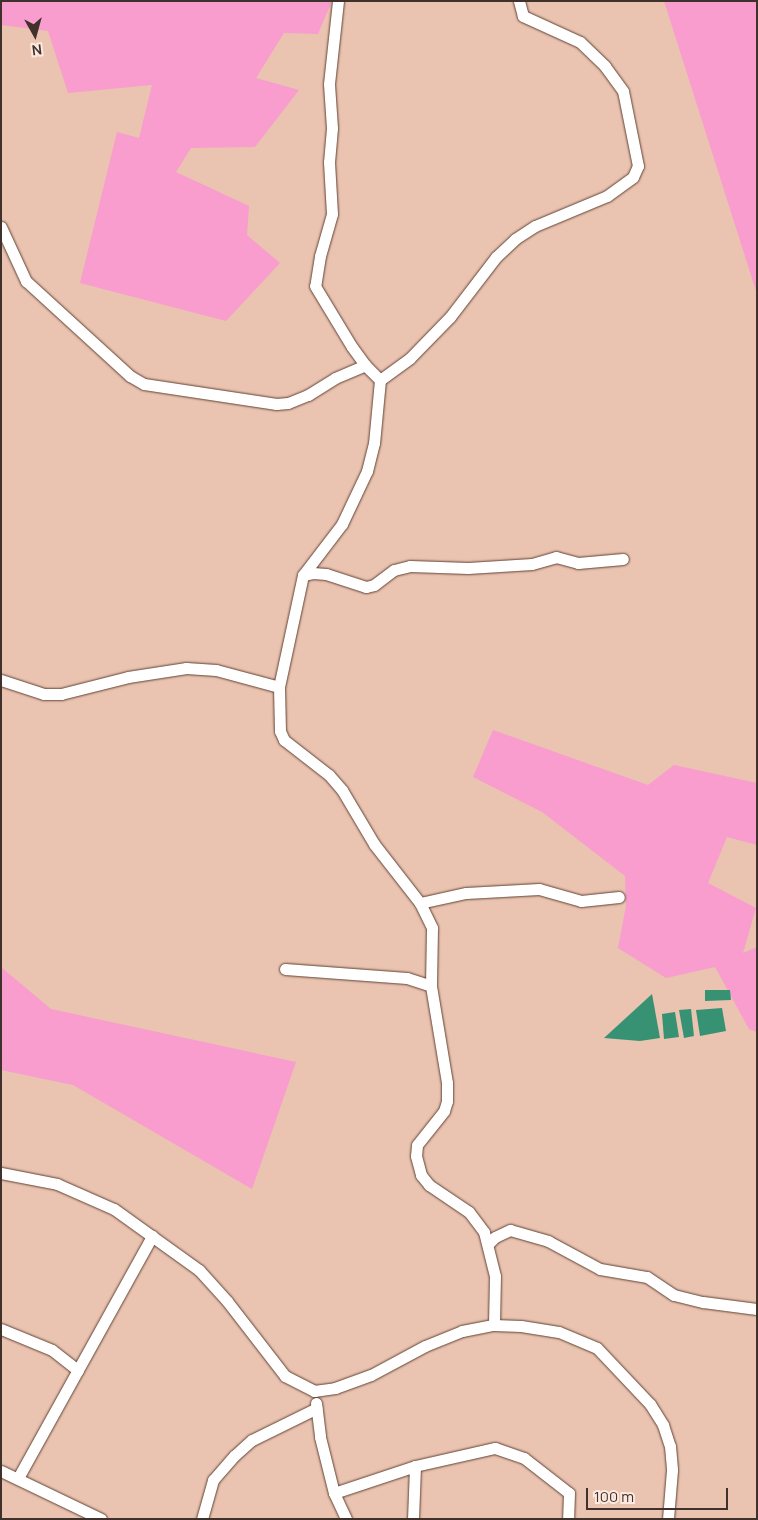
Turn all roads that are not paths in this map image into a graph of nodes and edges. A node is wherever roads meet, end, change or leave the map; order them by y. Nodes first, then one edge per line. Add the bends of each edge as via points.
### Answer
1 (338, 1) edge
2 (519, 1) edge
3 (1, 227) edge
4 (365, 365) junction
5 (380, 380) junction
6 (623, 559) dead end
7 (303, 575) junction
8 (1, 680) edge
9 (278, 687) junction
10 (619, 897) dead end
11 (420, 903) junction
12 (285, 969) dead end
13 (431, 986) junction
14 (1, 1172) edge
15 (152, 1236) junction
16 (488, 1244) junction
17 (757, 1309) edge
18 (494, 1325) junction
19 (1, 1329) edge
20 (78, 1370) junction
21 (314, 1391) junction
22 (316, 1408) junction
23 (415, 1466) junction
24 (1, 1470) edge
25 (18, 1478) junction
26 (334, 1493) junction
27 (101, 1519) edge
28 (202, 1519) edge
29 (346, 1519) edge
30 (413, 1519) edge
31 (568, 1519) edge
32 (668, 1519) edge

1 - 4 street via 329,84 332,128 328,162 332,214 315,286
2 - 5 street via 523,16 580,42 605,66 623,91 638,166 633,177 607,196 534,226 515,239 496,257 450,317 410,358
3 - 4 street via 26,281 130,376 144,384 282,404 297,400
4 - 5 street
5 - 7 street via 374,443 367,471 342,524
6 - 7 street via 578,563 556,557 532,564 504,566 410,566 394,570 366,587 326,574
7 - 9 street
8 - 9 street via 44,694 61,694 128,677 186,668 216,670
9 - 11 street via 280,731 284,740 329,775 342,790 374,844
10 - 11 street via 581,900 539,889 466,893
11 - 13 street via 433,934
12 - 13 street via 407,978
13 - 16 street via 447,1101 444,1111 418,1145 416,1156 421,1175 429,1185 469,1212 484,1232
14 - 15 street via 57,1184 85,1195 114,1209
15 - 20 street
15 - 21 street via 199,1270 227,1300 286,1376
16 - 17 street via 510,1230 548,1241 600,1269 647,1277 674,1295
16 - 18 street via 495,1276
18 - 21 street via 462,1332 425,1346 371,1375 335,1388
18 - 32 street via 559,1332 597,1348 650,1404 663,1425 670,1446 672,1470
19 - 20 street via 52,1350
20 - 25 street
21 - 22 street
22 - 26 street
22 - 28 street via 252,1440 234,1456 213,1480
23 - 26 street
23 - 30 street
23 - 31 street via 494,1448 524,1458 569,1493
24 - 25 street
25 - 27 street
26 - 29 street

